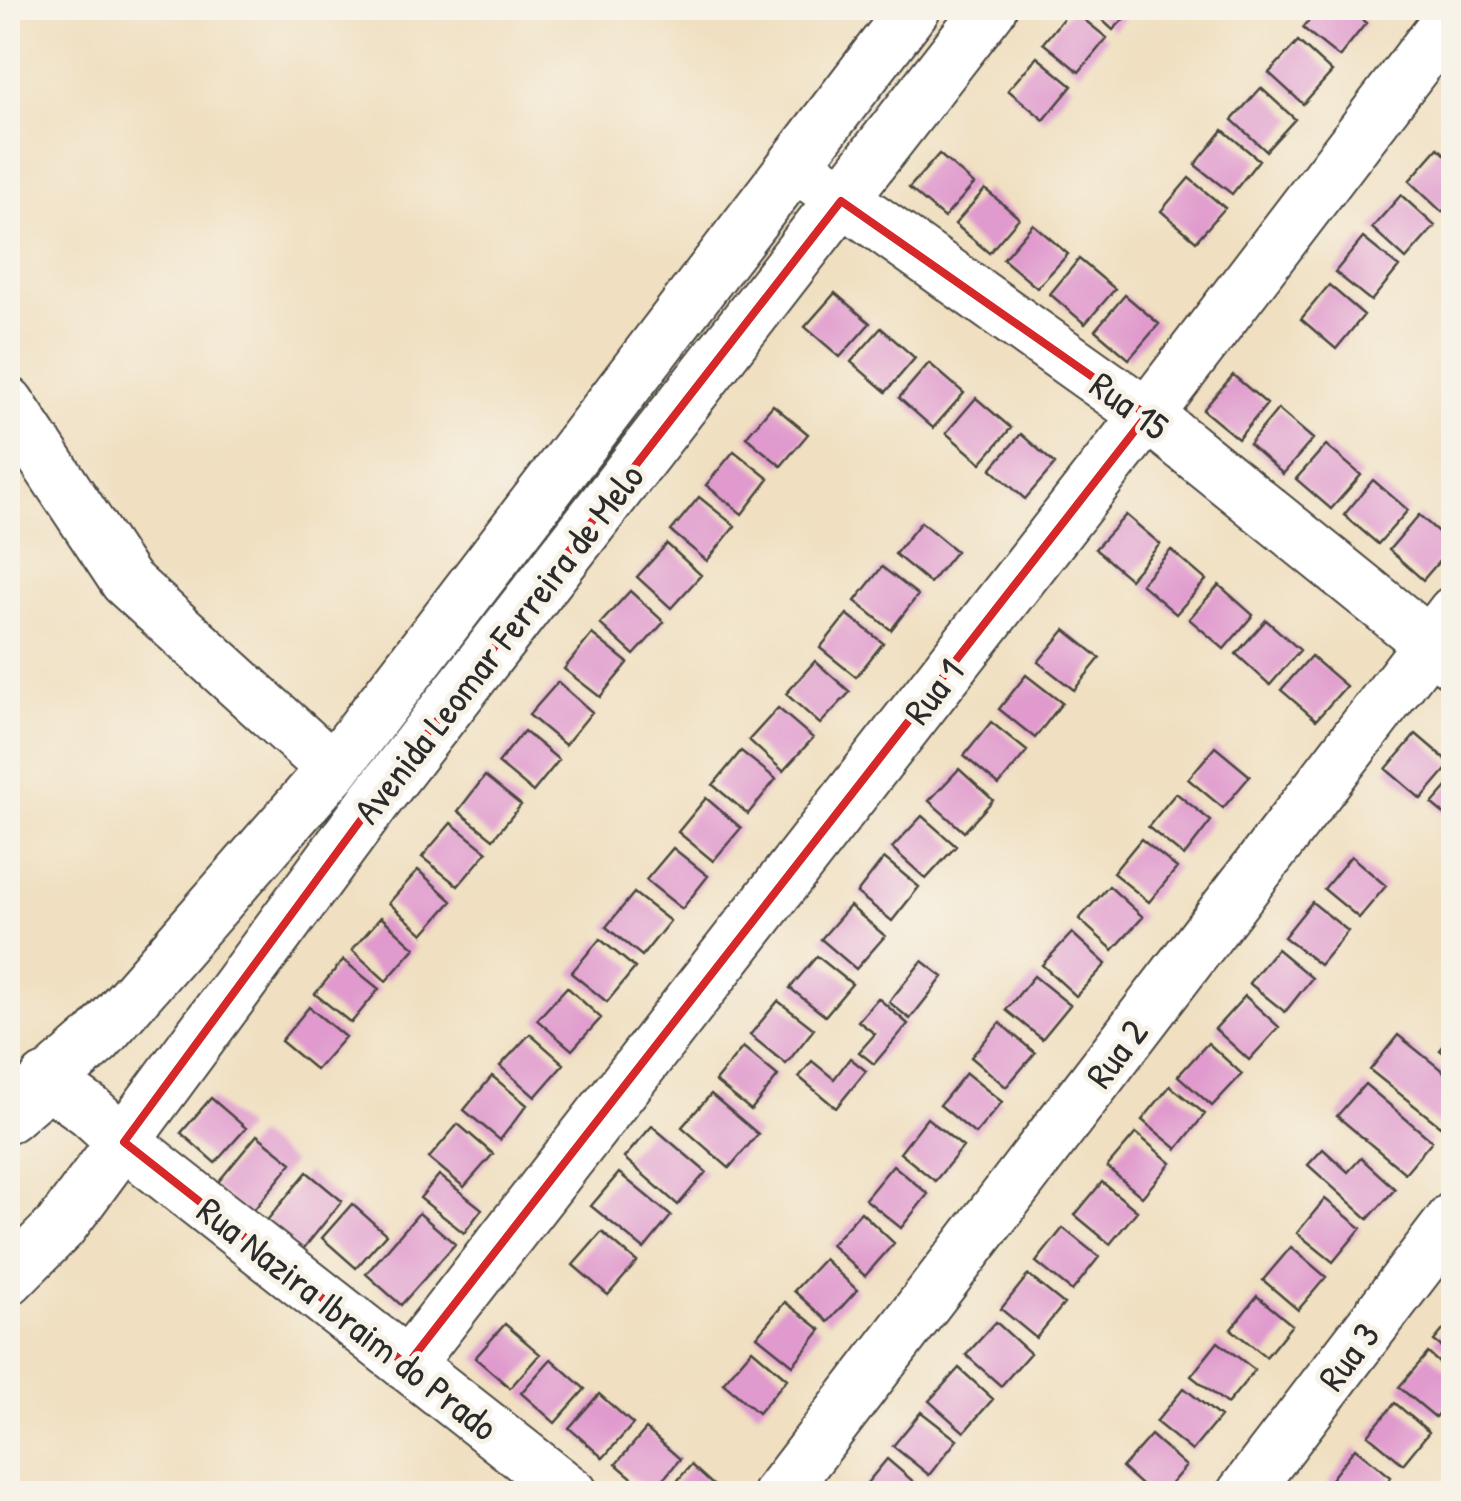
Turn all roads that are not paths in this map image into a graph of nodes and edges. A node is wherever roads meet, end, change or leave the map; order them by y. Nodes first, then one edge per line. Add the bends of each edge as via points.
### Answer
1 (914, 8) edge
2 (990, 8) edge
3 (1454, 12) edge
4 (794, 162) junction
5 (841, 201) junction
6 (8, 402) edge
7 (1147, 415) junction
8 (1445, 640) edge
9 (333, 770) junction
10 (46, 1080) junction
11 (8, 1116) edge
12 (124, 1142) junction
13 (1454, 1218) edge
14 (13, 1269) edge
15 (408, 1365) junction
16 (572, 1494) edge
17 (779, 1494) edge
18 (1243, 1494) edge

1 - 4 street, Avenida Leomar Ferreira de Melo
2 - 5 street, Avenida Leomar Ferreira de Melo
3 - 7 street, Rua 1
4 - 5 street, Rua 15
4 - 9 street, Avenida Leomar Ferreira de Melo
5 - 7 street, Rua 15
5 - 12 street, Avenida Leomar Ferreira de Melo via 374,802
6 - 9 street via 126,582
7 - 8 street, Rua 15
7 - 15 street, Rua 1
8 - 17 street, Rua 2
9 - 10 street, Avenida Leomar Ferreira de Melo via 96,1039
10 - 11 street, Avenida Leomar Ferreira de Melo
10 - 12 street, Rua Nazira Ibraim do Prado
12 - 14 street, Avenida Leomar Ferreira de Melo via 60,1227
12 - 15 street, Rua Nazira Ibraim do Prado
13 - 18 street, Rua 3
15 - 16 street, Rua Nazira Ibraim do Prado

